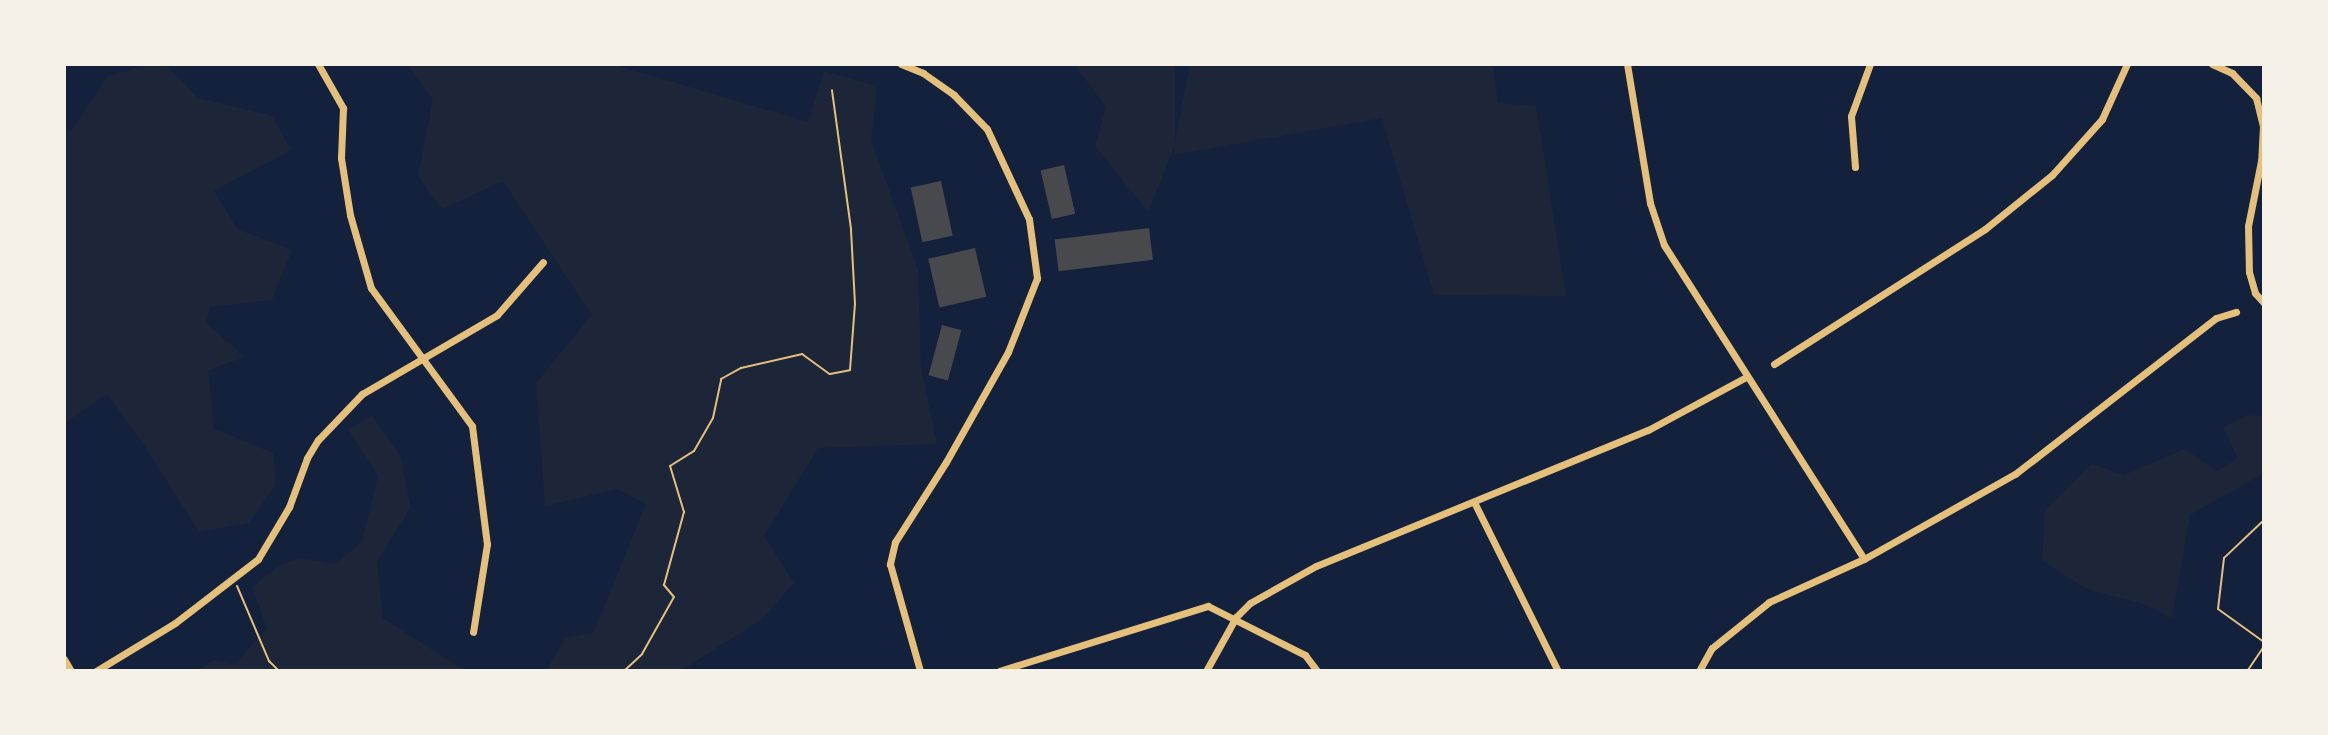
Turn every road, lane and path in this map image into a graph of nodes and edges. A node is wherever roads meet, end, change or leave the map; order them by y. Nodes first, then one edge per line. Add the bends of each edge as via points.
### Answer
1 (318, 64) edge
2 (901, 64) edge
3 (1627, 64) edge
4 (1870, 64) edge
5 (2127, 64) edge
6 (2212, 64) edge
7 (832, 90) dead end
8 (1855, 167) dead end
9 (543, 262) dead end
10 (2264, 303) edge
11 (2236, 312) dead end
12 (423, 359) junction
13 (1774, 364) dead end
14 (1746, 377) junction
15 (1474, 502) junction
16 (2264, 520) edge
17 (1864, 559) junction
18 (234, 578) junction
19 (1236, 617) junction
20 (473, 632) dead end
21 (2264, 644) edge
22 (64, 659) edge
23 (2248, 670) edge
24 (71, 671) edge
25 (96, 671) edge
26 (279, 671) edge
27 (624, 671) edge
28 (920, 671) edge
29 (999, 671) edge
30 (1206, 671) edge
31 (1317, 671) edge
32 (1558, 671) edge
33 (1699, 671) edge

1 - 12 street via 343,108 341,158 350,215 371,288
2 - 28 street via 954,95 987,129 1029,219 1037,278 1008,352 895,542 890,564
3 - 14 street via 1650,203 1664,245
4 - 8 street via 1851,116
5 - 13 street via 2102,119 2052,175 1985,229
6 - 10 street via 2232,73 2256,98 2263,126 2248,226 2249,272
7 - 27 path via 851,229 855,304 850,370 830,374 802,354 741,368 721,379 713,418 694,451 670,466 684,512 664,585 674,597 642,654
9 - 12 street via 497,315
11 - 17 street via 2216,318 2015,474
12 - 18 street via 362,394 318,440 289,507 258,559
12 - 20 street via 472,426 487,544
14 - 15 street via 1648,430
14 - 17 street
15 - 19 street via 1316,566 1250,603
15 - 32 street
16 - 21 path via 2224,558 2218,609
17 - 33 street via 1769,602 1712,648
18 - 25 street via 175,623
18 - 26 path via 269,661
19 - 29 street via 1208,606
19 - 30 street
19 - 31 street via 1305,655
21 - 23 path
22 - 24 street

